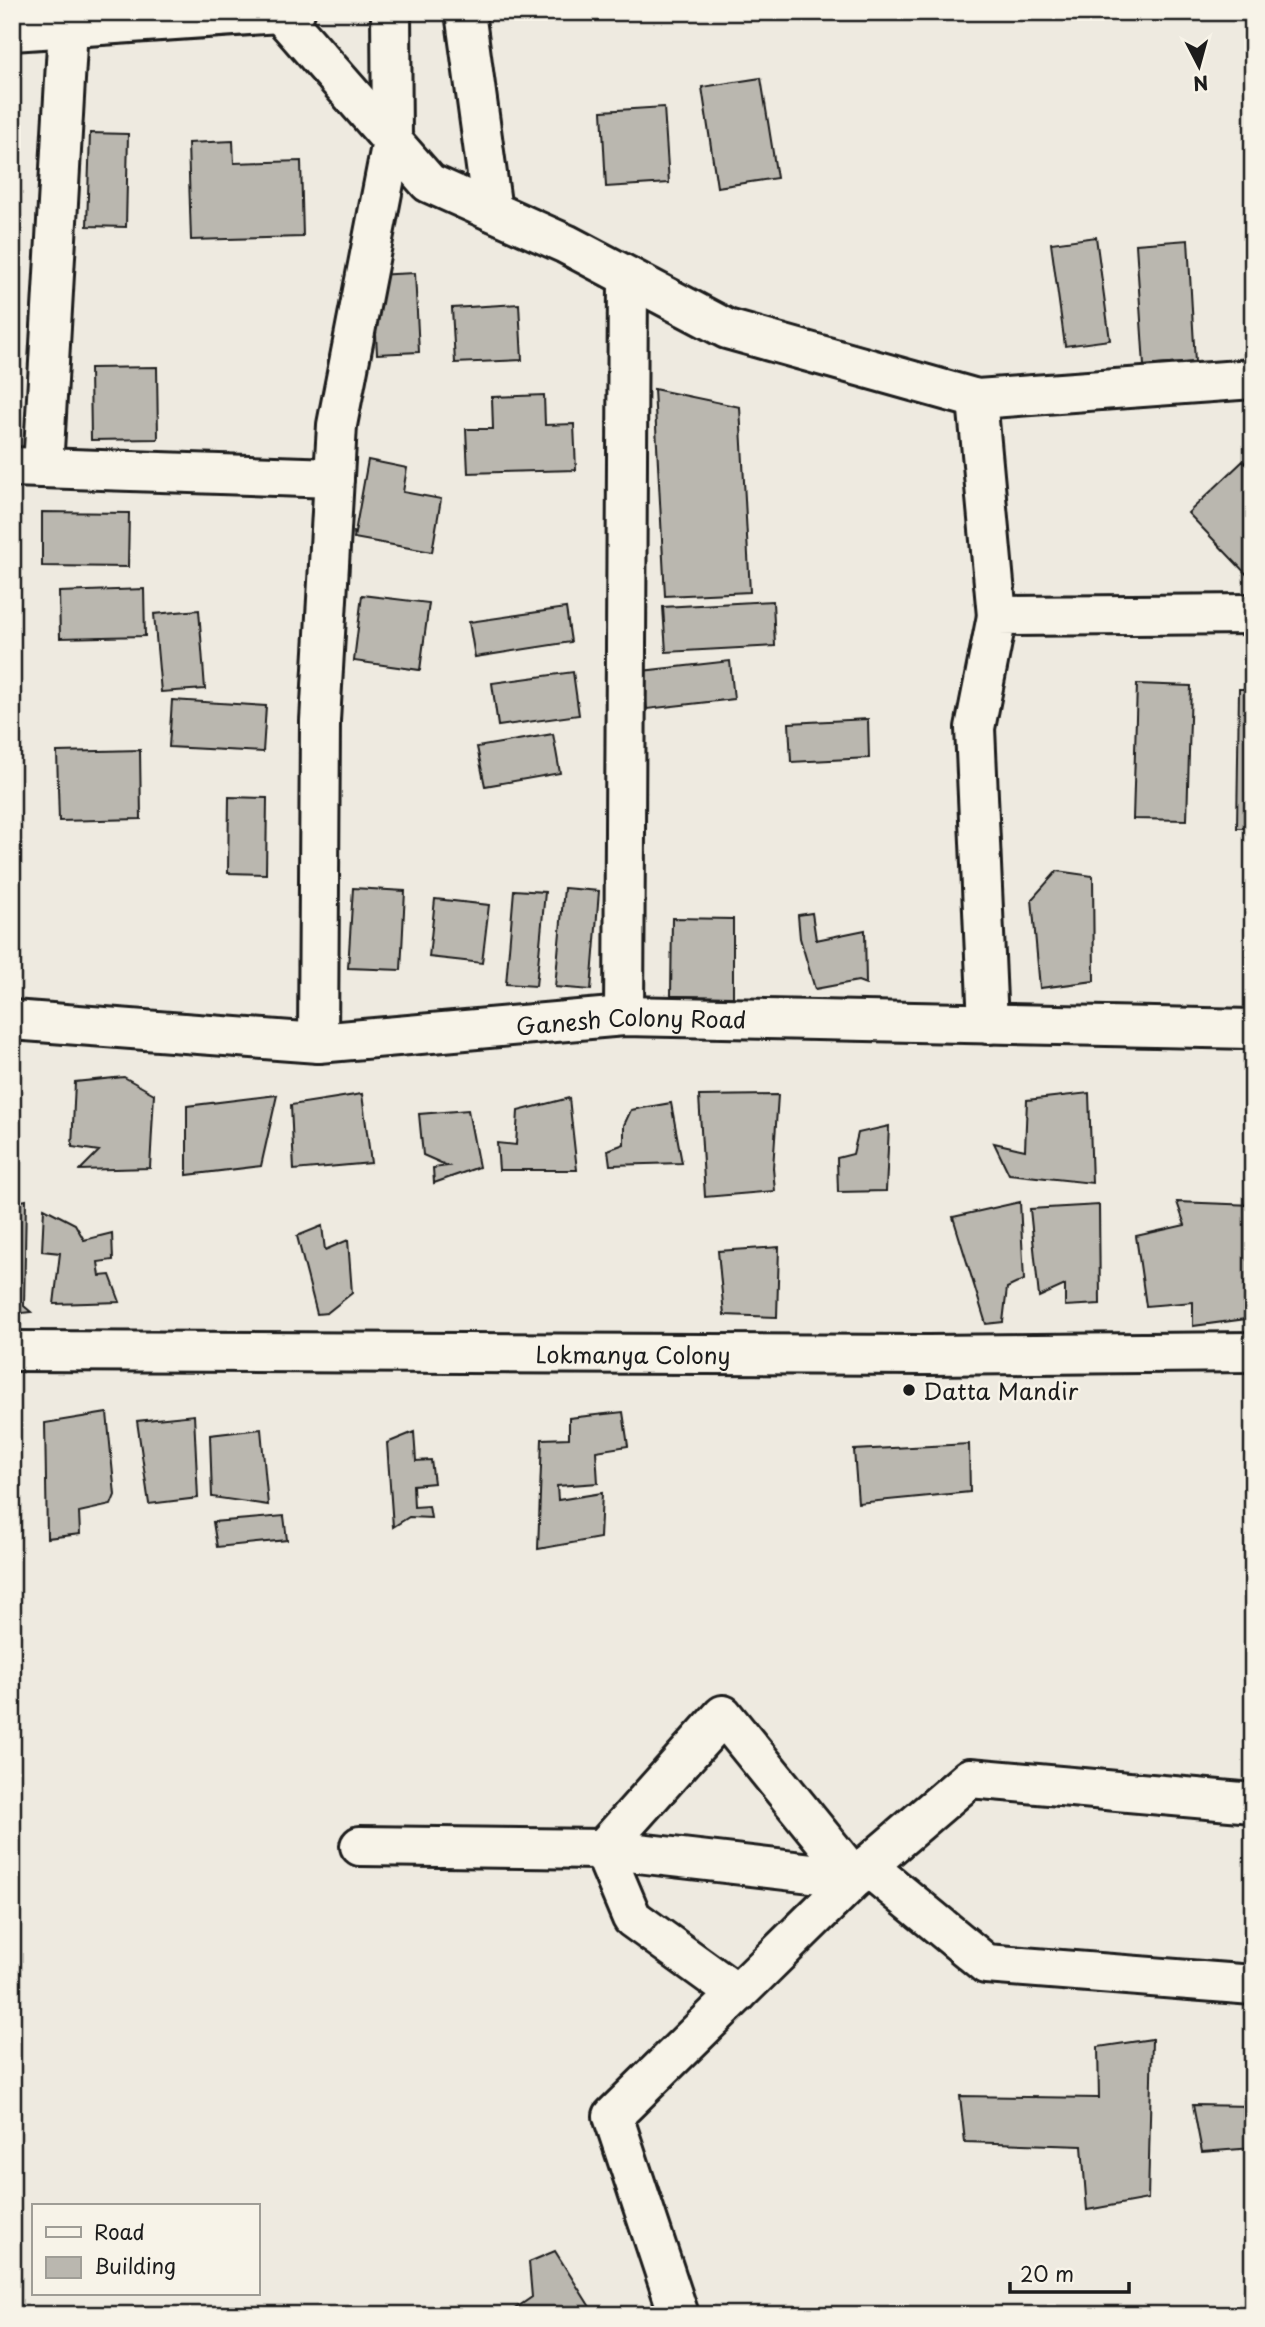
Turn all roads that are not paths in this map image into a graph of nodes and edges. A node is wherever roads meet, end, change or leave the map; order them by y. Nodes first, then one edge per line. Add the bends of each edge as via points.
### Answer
1 (295, 12) edge
2 (391, 12) edge
3 (464, 12) edge
4 (280, 13) edge
5 (68, 27) junction
6 (12, 31) edge
7 (392, 141) junction
8 (492, 211) junction
9 (628, 277) junction
10 (1253, 379) edge
11 (976, 398) junction
12 (28, 468) edge
13 (334, 478) junction
14 (1253, 614) edge
15 (998, 616) junction
16 (624, 1016) junction
17 (12, 1020) edge
18 (988, 1024) junction
19 (1253, 1029) edge
20 (318, 1043) junction
21 (12, 1351) edge
22 (1253, 1352) edge
23 (1253, 1803) edge
24 (360, 1846) dead end
25 (603, 1849) junction
26 (861, 1872) junction
27 (1253, 1985) edge
28 (737, 1994) junction
29 (679, 2315) edge

1 - 4 street
2 - 7 street
3 - 8 street
4 - 5 street
4 - 7 street
5 - 6 street
5 - 12 street
7 - 8 street via 429,183
7 - 13 street via 337,425
8 - 9 street
9 - 11 street via 727,330
9 - 16 street
10 - 11 street
11 - 15 street
12 - 13 street
13 - 20 street via 320,722
14 - 15 street
15 - 18 street via 975,728
16 - 18 street, Ganesh Colony Road
16 - 20 street, Ganesh Colony Road
17 - 20 street, Ganesh Colony Road
18 - 19 street, Ganesh Colony Road
21 - 22 street, Lokmanya Colony
23 - 26 street via 970,1778
24 - 25 street
25 - 26 street
25 - 26 street via 723,1715
25 - 28 street via 632,1918
26 - 27 street via 986,1964
26 - 28 street
28 - 29 street via 613,2116

